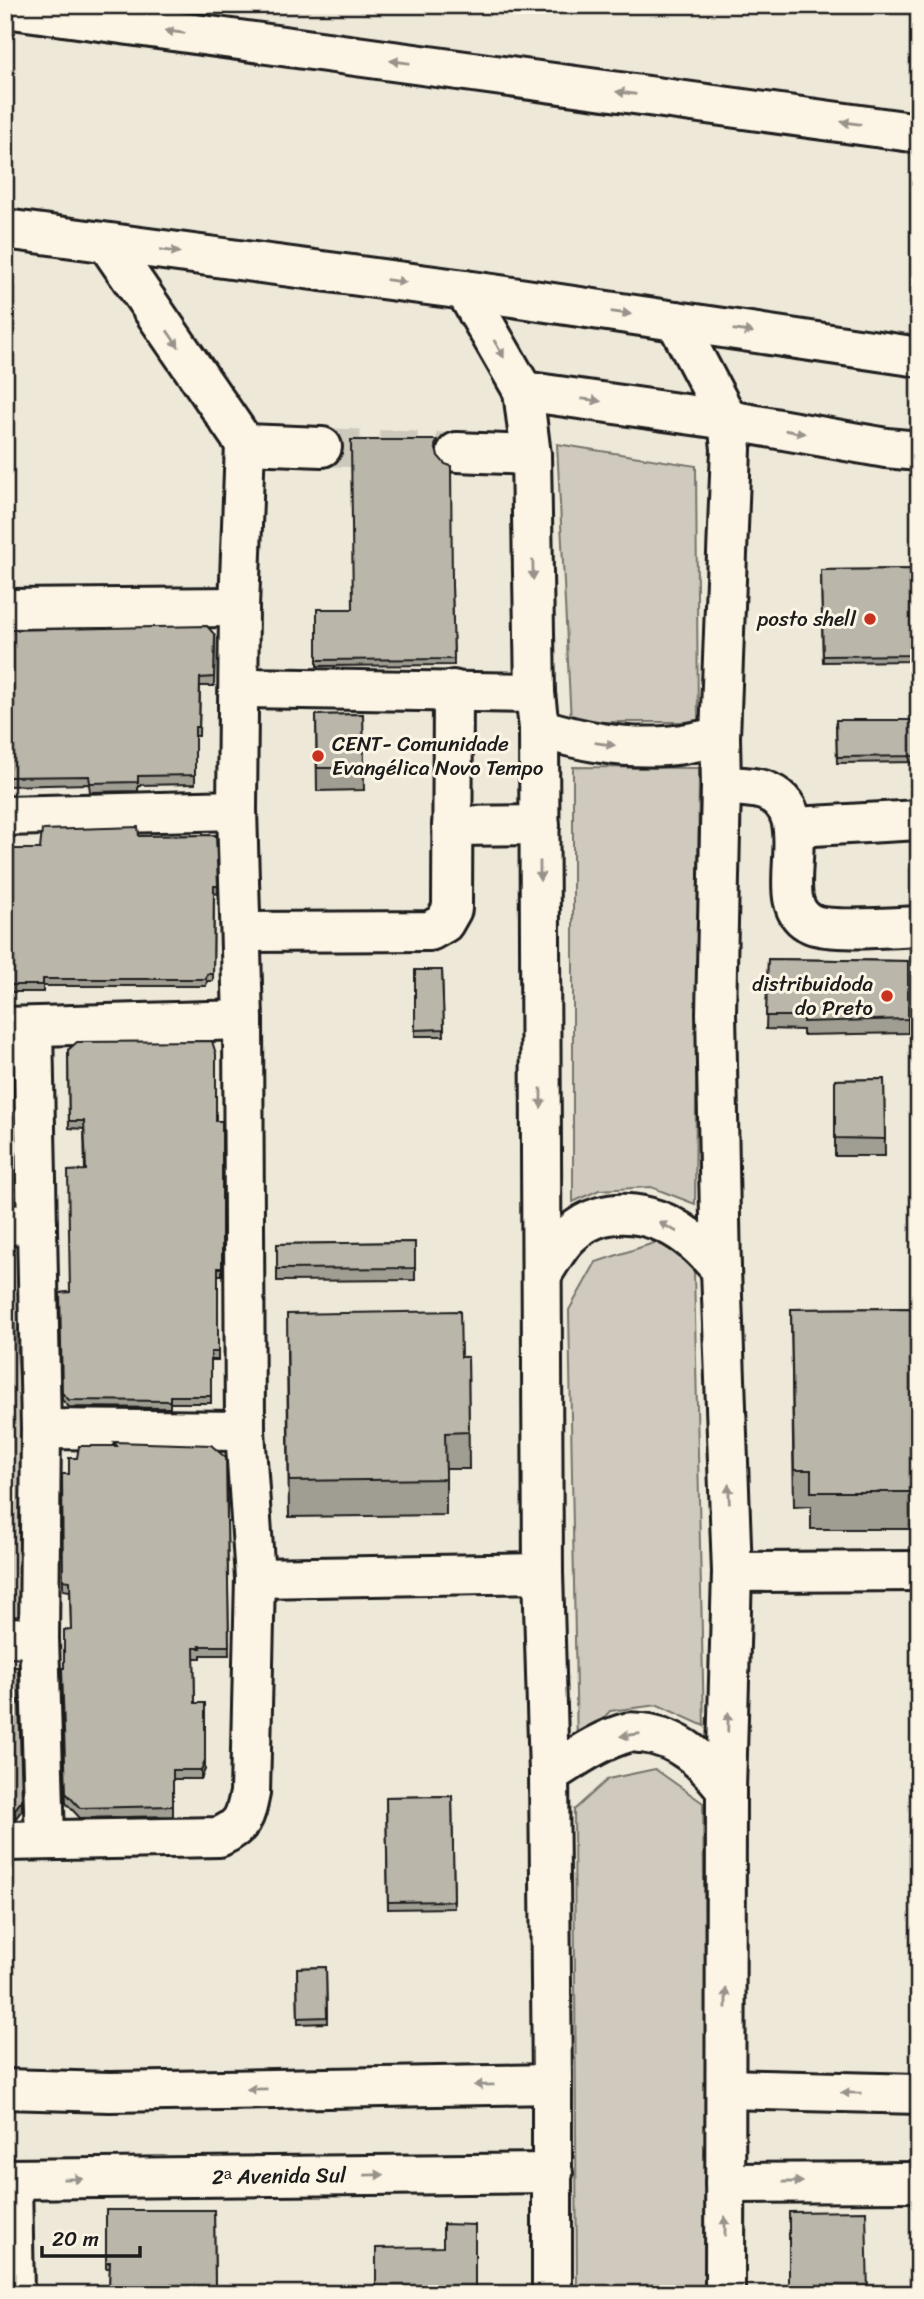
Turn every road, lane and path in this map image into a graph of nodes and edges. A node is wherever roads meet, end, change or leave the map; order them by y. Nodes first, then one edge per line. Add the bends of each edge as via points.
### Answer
1 (5, 9) edge
2 (919, 132) edge
3 (5, 229) edge
4 (107, 243) junction
5 (465, 290) junction
6 (676, 321) junction
7 (919, 357) edge
8 (523, 391) junction
9 (728, 420) junction
10 (245, 444) junction
11 (322, 447) tunnel mouth
12 (919, 451) edge
13 (457, 453) tunnel mouth
14 (531, 455) junction
15 (239, 607) junction
16 (5, 609) edge
17 (240, 688) junction
18 (453, 690) junction
19 (537, 711) junction
20 (720, 737) junction
21 (721, 786) junction
22 (237, 810) junction
23 (5, 816) edge
24 (919, 820) edge
25 (540, 825) junction
26 (452, 826) junction
27 (795, 827) junction
28 (919, 926) edge
29 (242, 932) junction
30 (243, 1020) junction
31 (19, 1028) edge
32 (21, 1224) edge
33 (722, 1269) junction
34 (542, 1274) junction
35 (41, 1429) junction
36 (245, 1431) junction
37 (919, 1571) edge
38 (732, 1572) junction
39 (543, 1573) junction
40 (255, 1578) junction
41 (22, 1638) edge
42 (549, 1774) junction
43 (726, 1789) junction
44 (45, 1840) junction
45 (5, 1841) edge
46 (552, 2084) junction
47 (5, 2089) edge
48 (727, 2089) junction
49 (919, 2094) edge
50 (552, 2173) junction
51 (9, 2179) edge
52 (919, 2182) edge
53 (725, 2183) junction
54 (14, 2294) edge
55 (552, 2294) edge
56 (725, 2294) edge

2 -> 1 main road
3 - 4 main road
4 -> 5 main road
4 -> 10 main road
5 -> 6 main road
5 -> 8 main road
6 -> 7 main road
6 - 9 main road
8 -> 9 main road
8 - 14 main road
9 -> 12 main road
9 - 20 main road via 731,449
10 - 11 main road
10 - 15 main road
13 - 14 main road
14 -> 19 main road
15 - 16 main road
15 - 17 main road
17 - 18 main road
17 - 22 main road
18 - 19 main road
18 - 26 main road
19 -> 20 main road via 580,741 622,747 668,746
19 - 25 main road
20 - 21 main road
21 - 27 main road via 766,791 779,799
21 - 33 main road via 716,1013
22 - 23 main road
22 - 29 main road
24 - 27 main road
25 - 26 main road
25 -> 34 main road
26 - 29 main road via 452,909 444,923 430,932
27 - 28 main road via 793,882 795,908 801,916 826,927
29 - 30 main road
30 - 31 main road
30 - 36 main road
31 - 32 main road
32 - 35 main road
33 -> 34 main road via 693,1241 664,1223 627,1212 596,1217 570,1234
38 -> 33 main road
34 - 39 main road
35 - 36 main road
35 - 41 main road
36 - 40 main road
37 - 38 main road
43 -> 38 main road
39 - 40 main road
39 - 42 main road
40 - 44 main road via 250,1793 245,1816 235,1829 219,1837
41 - 44 main road
43 -> 42 main road via 707,1765 680,1744 656,1734 629,1732
42 - 46 main road
48 -> 43 main road
44 - 45 main road
46 -> 47 main road via 110,2092
46 - 50 main road
49 -> 48 main road
48 - 53 main road
51 -> 50 main road, 2ᵃ Avenida Sul
50 - 55 main road
51 - 54 main road
53 -> 52 main road
56 -> 53 main road

